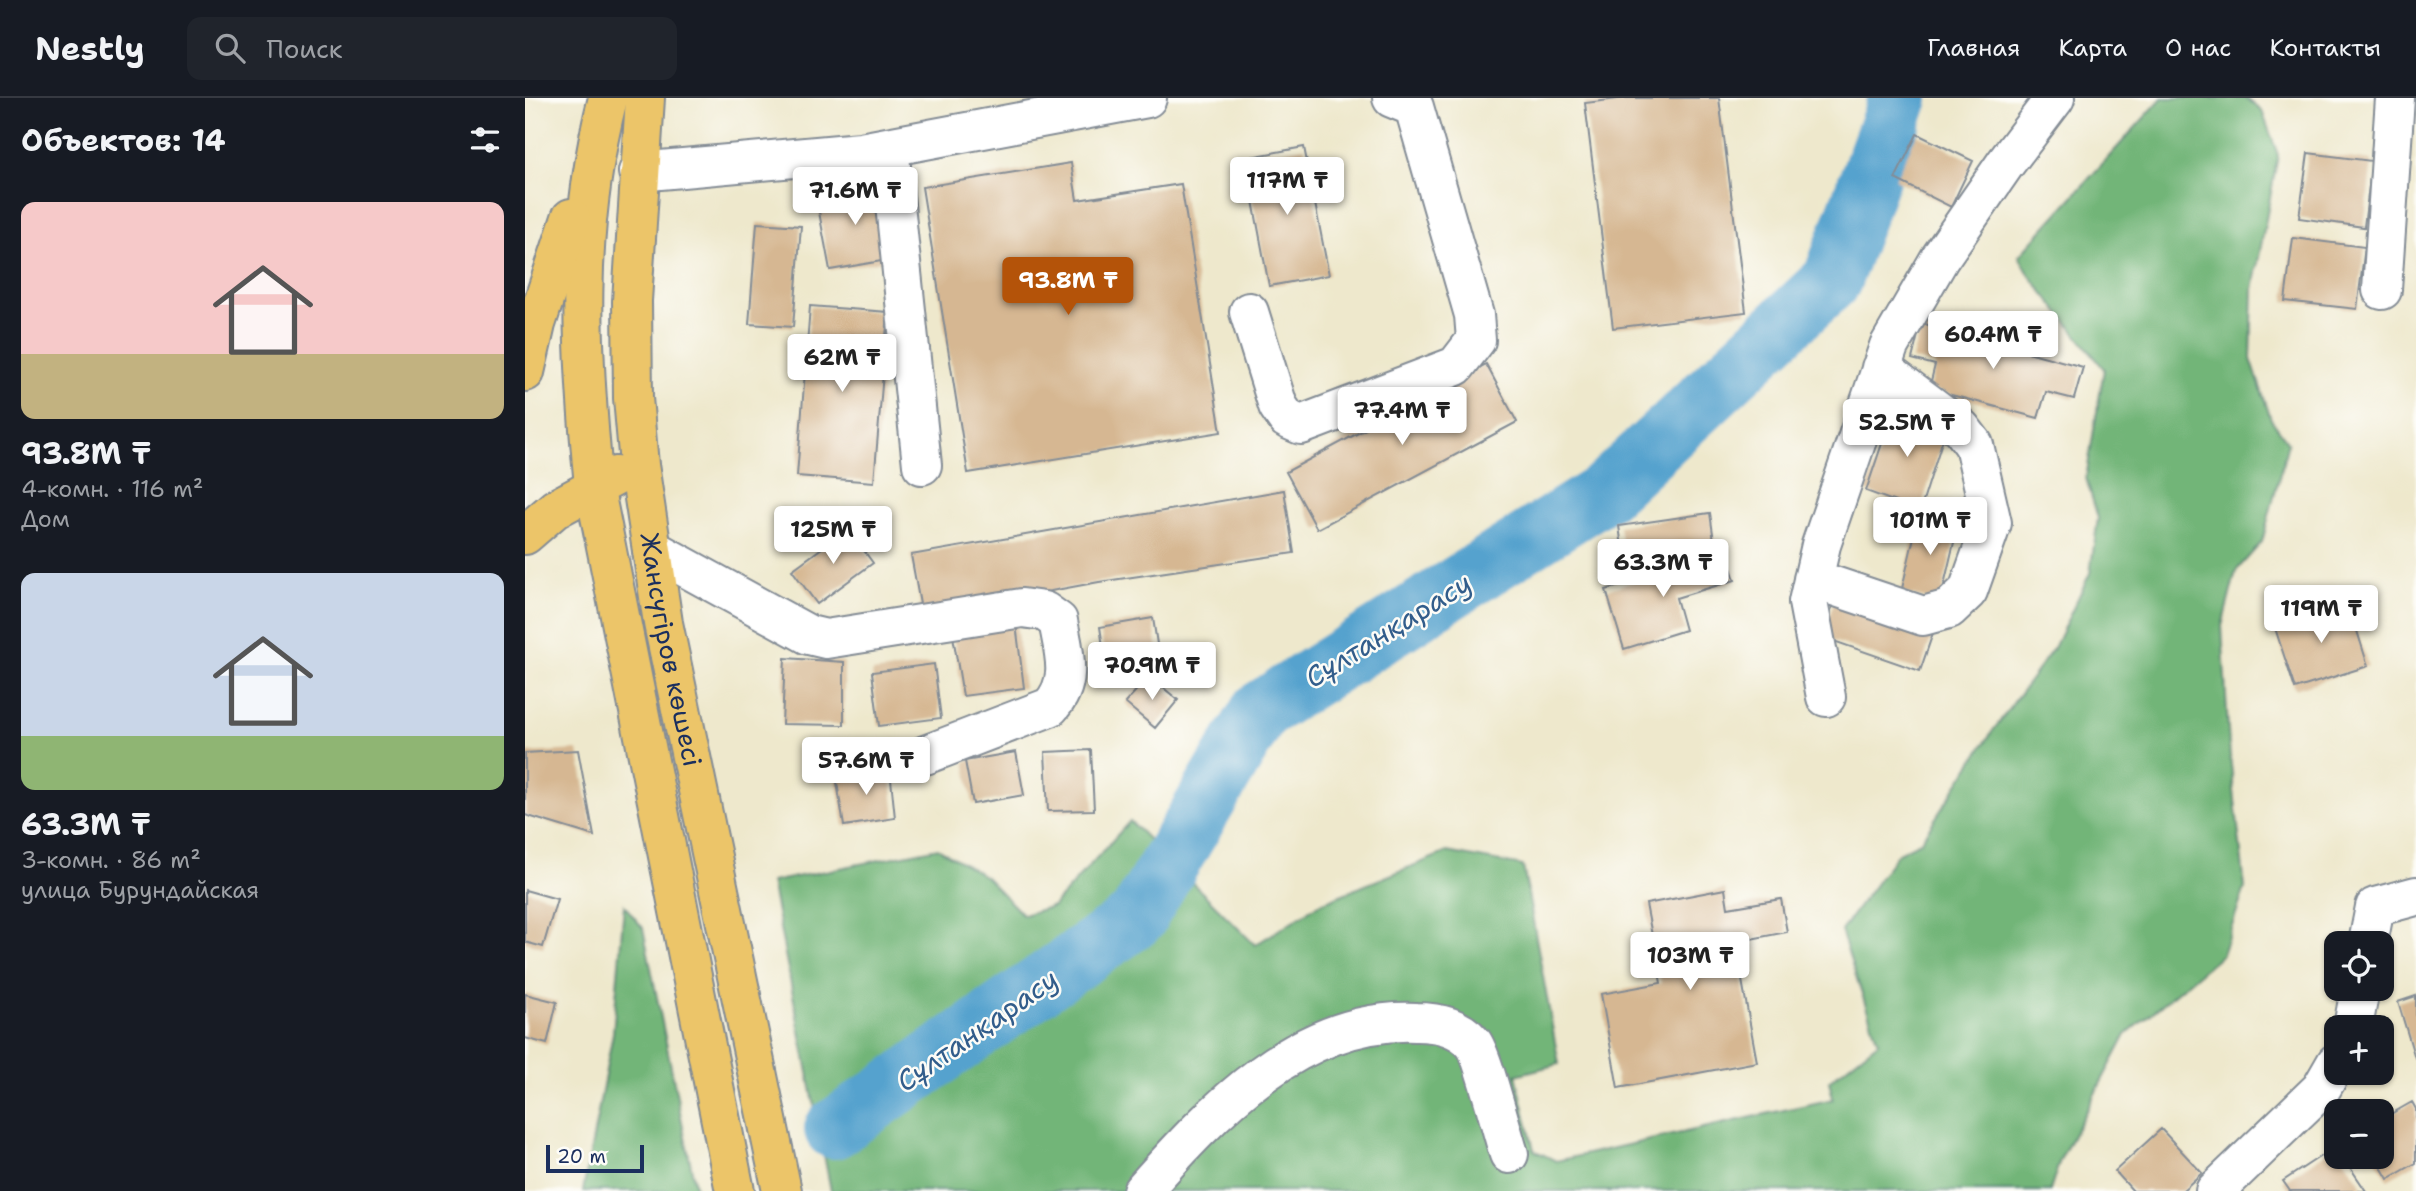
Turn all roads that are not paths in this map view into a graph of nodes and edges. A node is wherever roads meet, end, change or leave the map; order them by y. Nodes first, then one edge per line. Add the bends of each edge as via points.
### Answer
1 (608, 98) edge
2 (645, 98) edge
3 (1147, 98) edge
4 (1392, 98) edge
5 (2055, 98) edge
6 (2393, 106) edge
7 (598, 140) junction
8 (889, 148) junction
9 (638, 172) junction
10 (2382, 290) dead end
11 (1249, 312) dead end
12 (1881, 368) junction
13 (525, 372) edge
14 (639, 465) junction
15 (922, 466) dead end
16 (594, 486) junction
17 (525, 535) edge
18 (652, 549) junction
19 (1814, 579) junction
20 (1826, 697) dead end
21 (925, 755) dead end
22 (2416, 896) edge
23 (2370, 931) edge
24 (2324, 1084) edge
25 (1509, 1154) dead end
26 (735, 1191) edge
27 (782, 1191) edge
28 (1142, 1191) edge
29 (2215, 1191) edge

1 - 7 main road, Жансүгіров көшесі
2 - 9 main road, Жансүгіров көшесі
3 - 8 street
4 - 11 street via 1414,107 1474,315 1476,340 1456,366 1301,425 1287,419 1278,406
5 - 12 street via 1940,258
6 - 10 street
7 - 13 main road, Жансүгіров көшесі via 536,324
7 - 16 main road, Жансүгіров көшесі via 583,247 581,300
8 - 9 street
8 - 15 street
9 - 14 main road, Жансүгіров көшесі via 632,301
12 - 19 street via 1821,545
12 - 19 street via 1962,428 1974,445 1992,523 1968,591 1948,609 1923,616
14 - 16 main road
14 - 18 main road, Жансүгіров көшесі
16 - 17 main road via 555,509
16 - 26 main road, Жансүгіров көшесі
18 - 21 street via 809,635 826,639 1021,608 1044,611 1058,621 1067,674 1059,698 1050,707
18 - 27 main road, Жансүгіров көшесі via 663,624
19 - 20 street via 1808,602
22 - 23 street via 2375,907
24 - 29 street
25 - 28 street via 1474,1044 1443,1023 1395,1021 1329,1037 1264,1071 1203,1123

